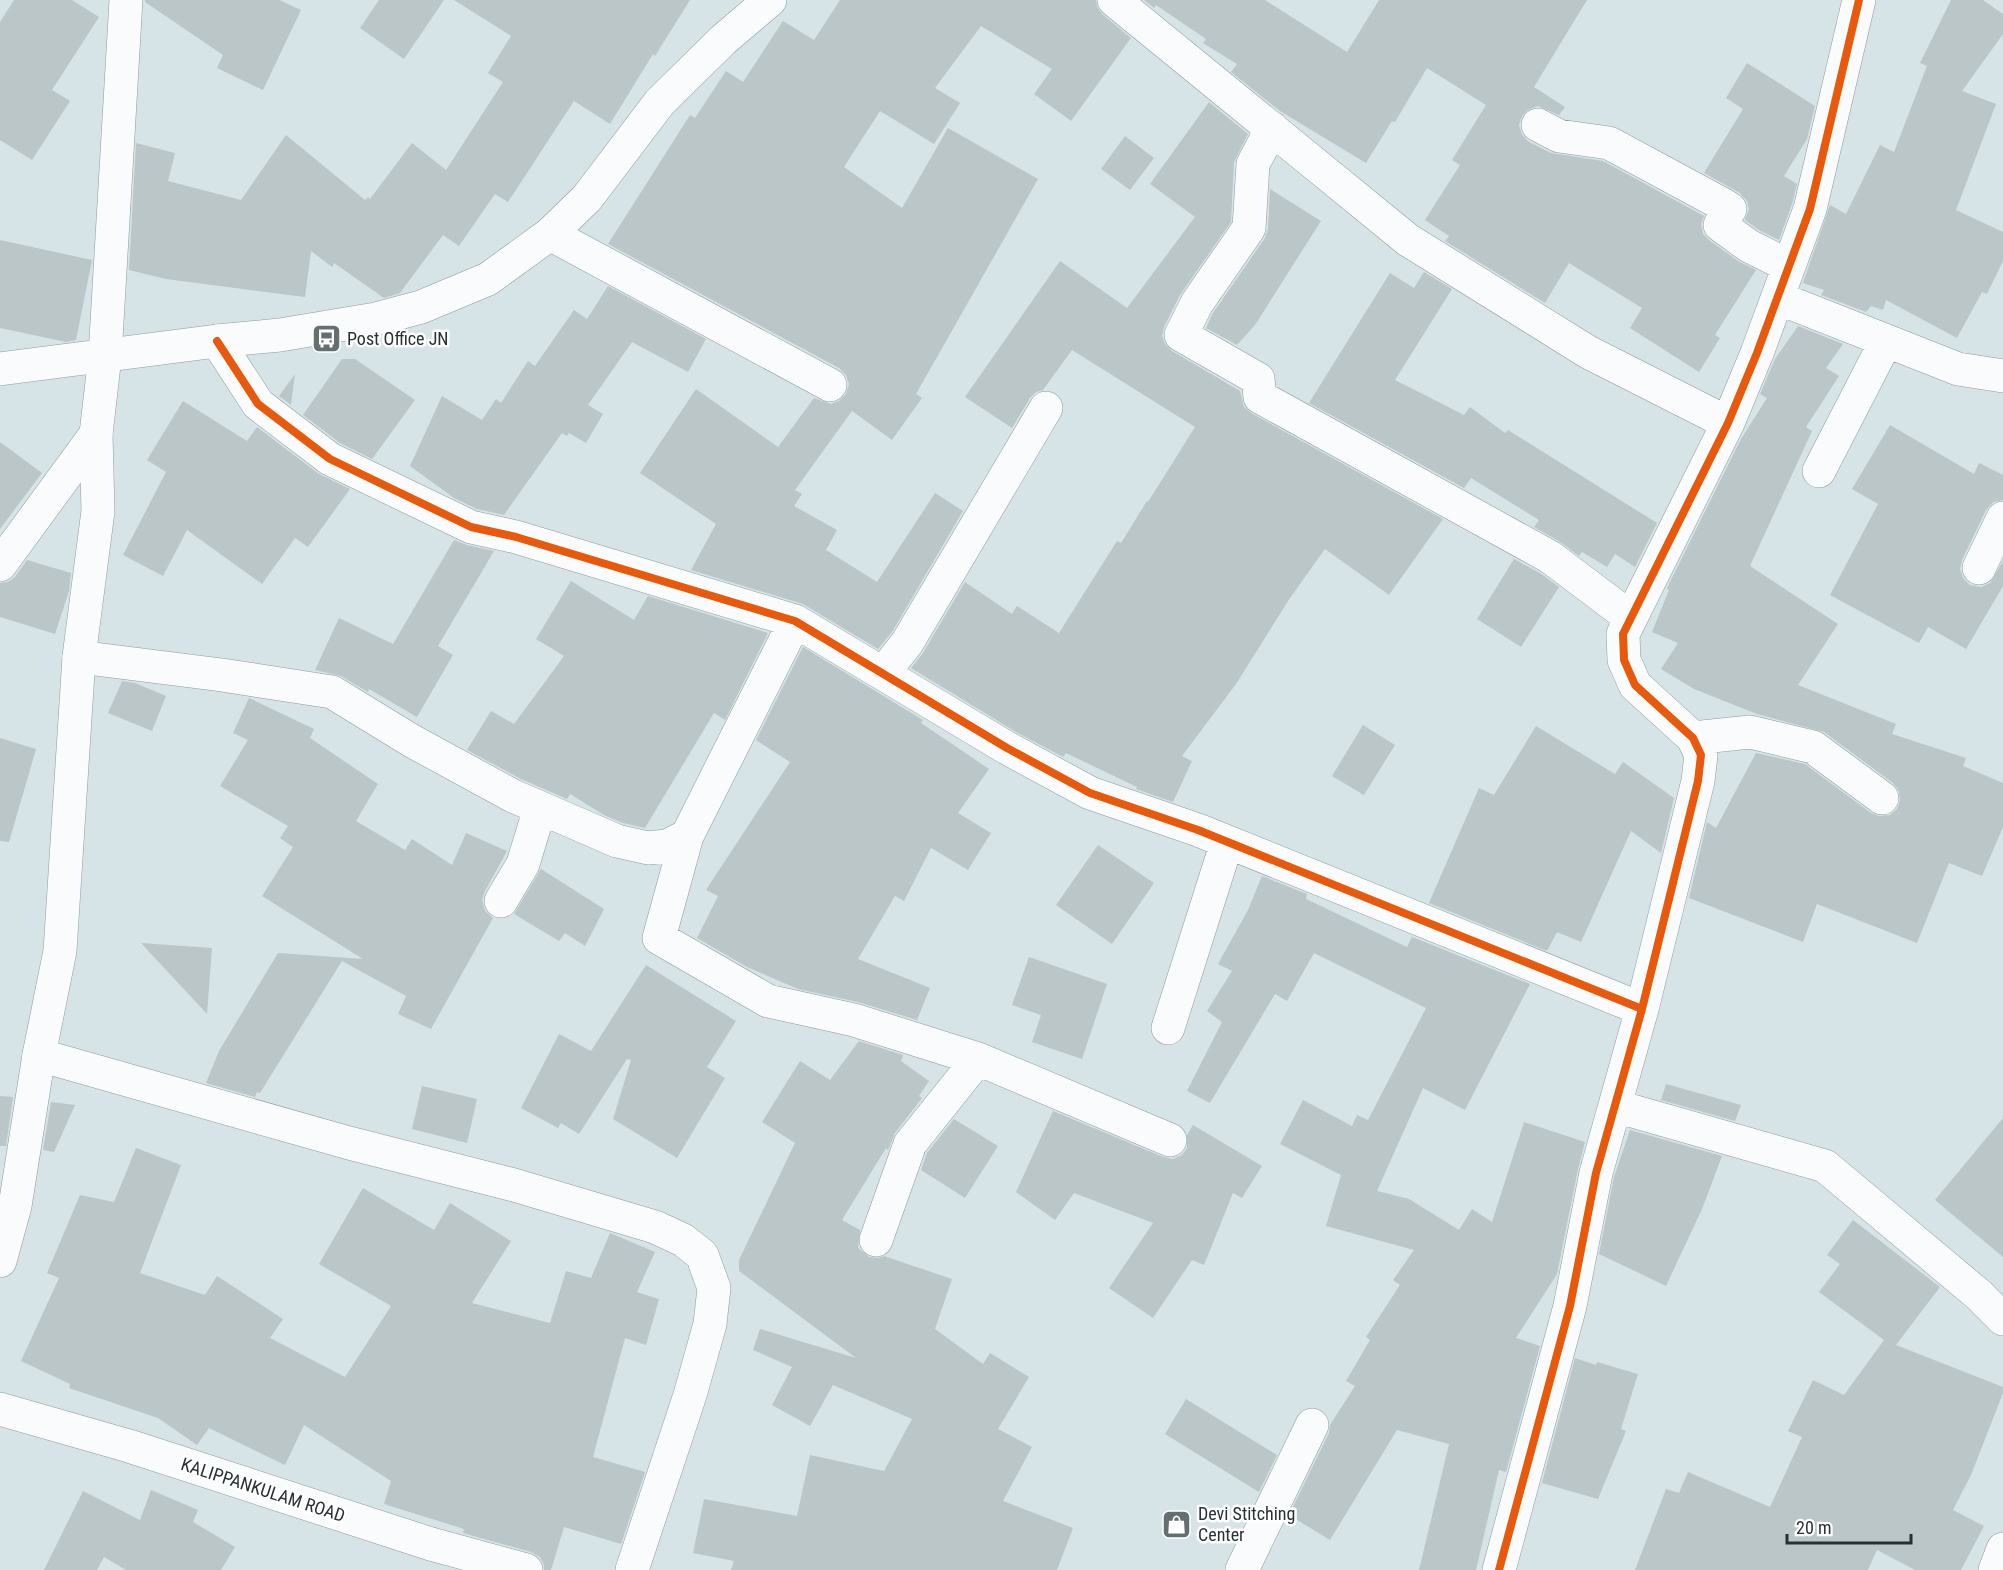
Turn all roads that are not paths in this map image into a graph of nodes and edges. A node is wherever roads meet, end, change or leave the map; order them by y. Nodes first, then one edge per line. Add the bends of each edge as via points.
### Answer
1 (126, 0) edge
2 (770, 0) edge
3 (1114, 0) edge
4 (1858, 0) edge
5 (1538, 125) dead end
6 (1272, 128) junction
7 (550, 234) junction
8 (1789, 266) junction
9 (1778, 298) junction
10 (217, 341) junction
11 (1886, 341) junction
12 (105, 356) junction
13 (0, 369) edge
14 (2003, 376) edge
15 (830, 385) dead end
16 (1046, 408) dead end
17 (1728, 423) junction
18 (96, 434) junction
19 (1820, 471) dead end
20 (2003, 518) edge
21 (0, 565) edge
22 (1979, 568) dead end
23 (1631, 618) junction
24 (795, 621) junction
25 (79, 657) junction
26 (883, 674) junction
27 (1693, 738) junction
28 (1882, 798) dead end
29 (540, 808) junction
30 (687, 836) junction
31 (1227, 842) junction
32 (501, 901) dead end
33 (1642, 1009) junction
34 (1168, 1028) dead end
35 (39, 1055) junction
36 (978, 1059) junction
37 (1615, 1106) junction
38 (1170, 1140) dead end
39 (876, 1240) dead end
40 (0, 1261) edge
41 (2003, 1319) edge
42 (0, 1409) edge
43 (1312, 1425) dead end
44 (2003, 1549) edge
45 (526, 1570) edge
46 (633, 1570) edge
47 (1242, 1570) edge
48 (1499, 1570) edge
49 (1995, 1570) edge

1 - 12 street
2 - 7 street via 660,102 587,198
3 - 6 street
4 - 8 street via 1810,209
5 - 8 street via 1559,136 1609,143 1722,204 1730,209 1720,225 1749,246
6 - 17 street via 1408,240 1588,352
6 - 23 street via 1253,164 1249,228 1197,303 1181,335 1258,379 1260,397 1550,557
7 - 10 street via 488,279 421,307 376,319 280,335
7 - 15 street
8 - 9 street
9 - 11 street
9 - 17 street
10 - 12 street
10 - 24 street via 258,404 330,459 422,505 471,527
11 - 14 street via 1958,369
11 - 19 street
12 - 13 street
12 - 18 street
16 - 26 street via 907,643
17 - 23 street
18 - 21 street
18 - 25 street via 98,511
20 - 22 street
23 - 27 street via 1623,634 1624,660 1635,685
24 - 26 street
24 - 30 street
25 - 29 street via 332,692 412,741
25 - 35 street via 60,951
26 - 31 street via 1090,793
27 - 28 street via 1750,732 1813,747
27 - 33 street via 1701,755 1698,781
29 - 30 street via 617,841 648,848 667,846
29 - 32 street via 523,864
30 - 36 street via 659,938 768,1001 854,1020
31 - 33 street
31 - 34 street
33 - 37 street
35 - 40 street via 15,1206
35 - 46 street via 644,1224 683,1240 702,1255 714,1288 710,1324
36 - 38 street
36 - 39 street via 910,1144
37 - 41 street via 1825,1166
37 - 48 street via 1596,1173 1570,1306
42 - 45 street, KALIPPANKULAM ROAD
43 - 47 street
44 - 49 street

